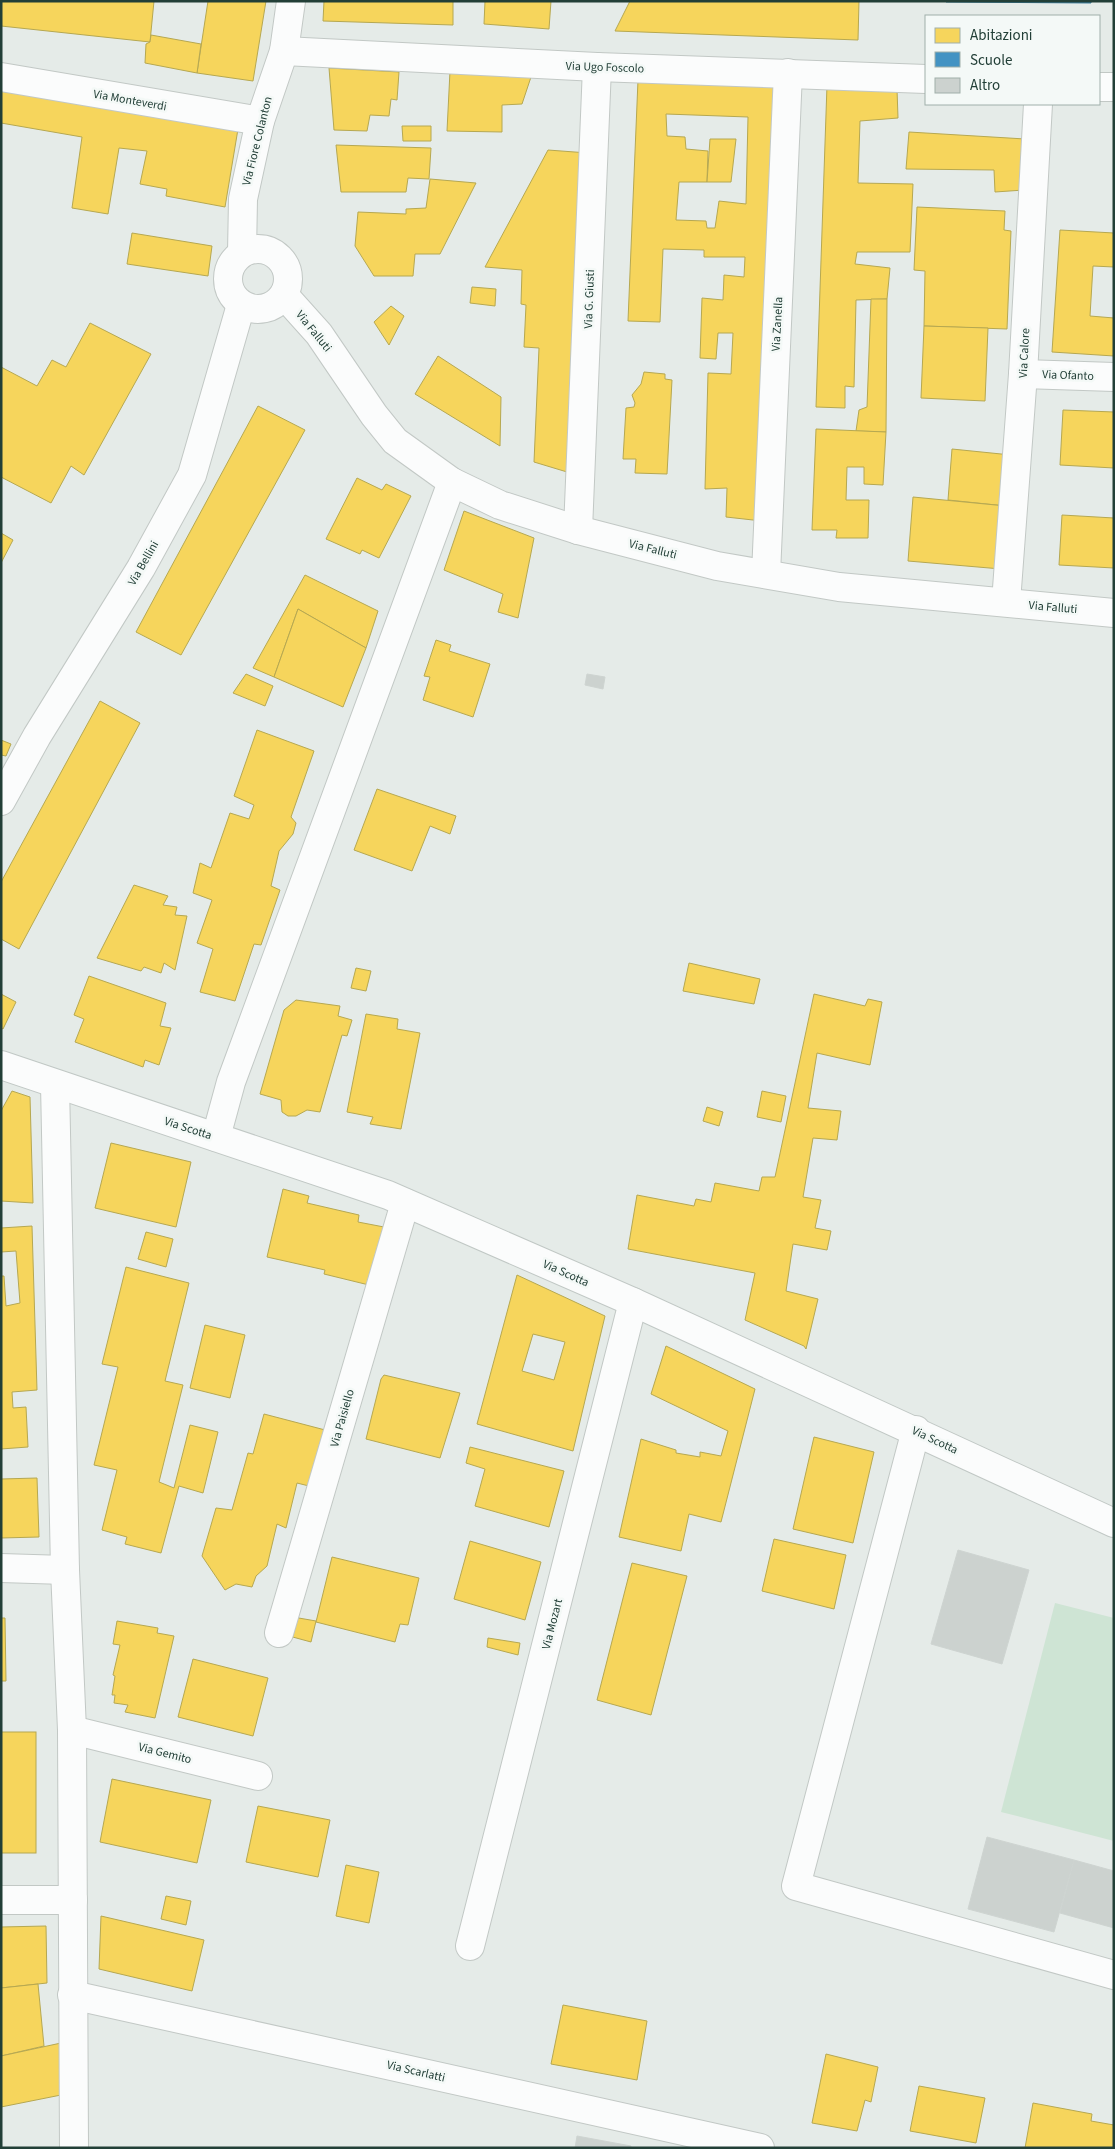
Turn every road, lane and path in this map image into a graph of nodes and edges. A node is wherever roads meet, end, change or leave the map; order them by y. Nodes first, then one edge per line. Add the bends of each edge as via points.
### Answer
1 (290, 1) edge
2 (284, 51) junction
3 (598, 67) junction
4 (788, 73) junction
5 (1, 77) edge
6 (925, 79) edge
7 (1100, 87) edge
8 (1114, 87) edge
9 (1038, 105) edge
10 (260, 121) junction
11 (242, 253) junction
12 (284, 296) junction
13 (242, 304) junction
14 (1022, 374) junction
15 (1114, 376) edge
16 (452, 482) junction
17 (578, 530) junction
18 (766, 574) junction
19 (1006, 602) junction
20 (1114, 613) edge
21 (1, 801) edge
22 (1, 1065) edge
23 (55, 1084) junction
24 (216, 1138) junction
25 (405, 1203) junction
26 (633, 1302) junction
27 (916, 1430) junction
28 (1114, 1523) edge
29 (1, 1568) edge
30 (65, 1570) junction
31 (280, 1633) dead end
32 (72, 1730) junction
33 (258, 1776) dead end
34 (1, 1900) edge
35 (72, 1900) junction
36 (470, 1946) dead end
37 (1114, 1974) edge
38 (72, 1995) junction
39 (74, 2148) edge
40 (760, 2148) edge

1 - 2 street, Via Fiore Colanton
2 - 3 street, Via Ugo Foscolo
2 - 10 street, Via Fiore Colanton
3 - 4 street, Via Ugo Foscolo
3 - 17 street, Via G. Giusti
4 - 6 street, Via Ugo Foscolo
4 - 18 street, Via Zanella
5 - 10 street, Via Monteverdi
7 - 8 street
9 - 14 street, Via Calore
10 - 11 street, Via Fiore Colanton via 243,199
11 - 12 street via 262,248 280,257 288,276
11 - 13 street via 230,269 228,279 234,298
12 - 13 street via 269,307 260,309
12 - 16 street, Via Falluti via 319,334 395,442
13 - 21 street, Via Bellini via 192,475 141,568 37,736
14 - 15 street, Via Ofanto
14 - 19 street, Via Calore
16 - 17 street, Via Falluti via 500,505
16 - 24 street via 231,1082
17 - 18 street, Via Falluti via 717,566
18 - 19 street, Via Falluti via 839,587
19 - 20 street, Via Falluti
22 - 23 street, Via Scotta
23 - 24 street, Via Scotta
23 - 30 street
24 - 25 street, Via Scotta
25 - 26 street, Via Scotta
25 - 31 street, Via Paisiello
26 - 27 street, Via Scotta
26 - 36 street, Via Mozart
27 - 28 street, Via Scotta
27 - 37 street via 796,1886
29 - 30 street
30 - 32 street
32 - 33 street, Via Gemito
32 - 35 street
34 - 35 street
35 - 38 street
38 - 39 street
38 - 40 street, Via Scarlatti

